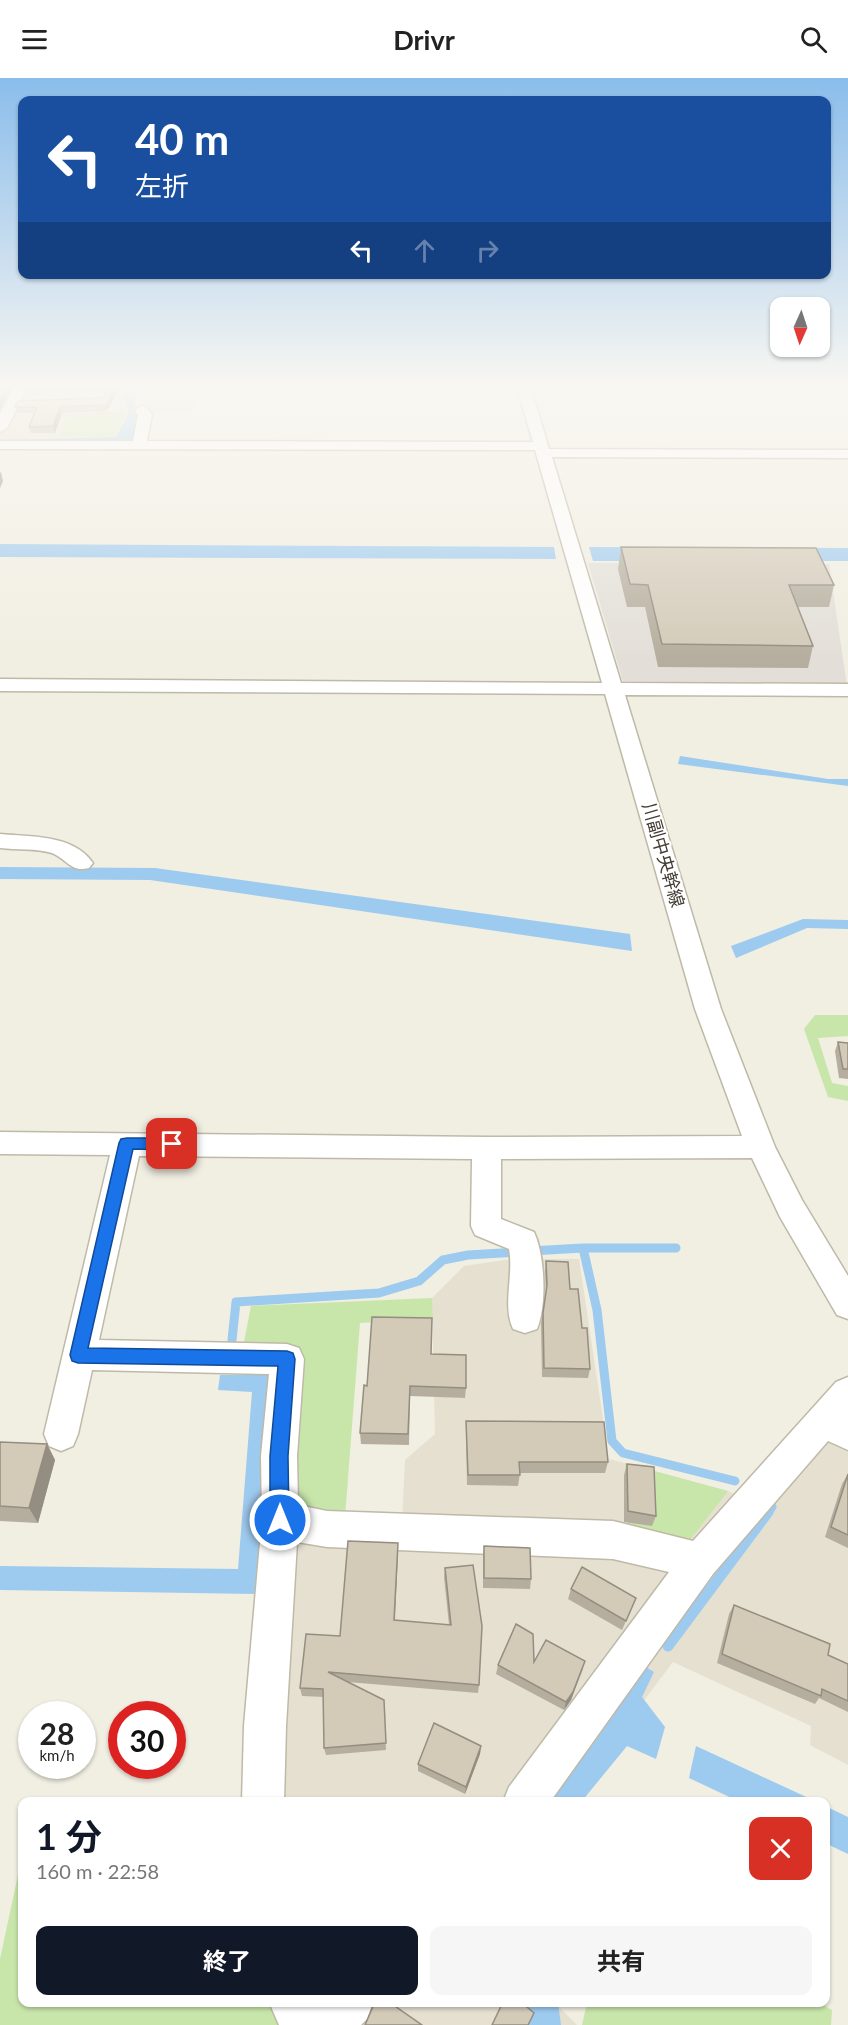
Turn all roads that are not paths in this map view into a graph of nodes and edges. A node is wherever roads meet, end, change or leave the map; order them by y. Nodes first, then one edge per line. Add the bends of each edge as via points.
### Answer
1 (553, 479) edge
2 (0, 685) edge
3 (614, 688) junction
4 (848, 690) edge
5 (0, 841) edge
6 (81, 863) dead end
7 (0, 1143) edge
8 (127, 1143) junction
9 (761, 1147) junction
10 (487, 1148) junction
11 (848, 1305) edge
12 (525, 1319) dead end
13 (78, 1355) junction
14 (848, 1393) edge
15 (835, 1428) edge
16 (61, 1434) dead end
17 (280, 1520) junction
18 (700, 1561) junction
19 (263, 1797) edge
20 (528, 1797) edge
21 (295, 2007) edge
22 (345, 2007) edge
23 (306, 2025) edge
24 (329, 2025) edge

1 - 3 street, 川副中央幹線
2 - 3 street
3 - 4 street
3 - 9 street, 川副中央幹線 via 708,1009
5 - 6 street via 57,848
7 - 8 street
8 - 10 street
8 - 13 street
9 - 10 street
9 - 11 street, 川副中央幹線 via 791,1208
10 - 12 street via 486,1226 525,1250
13 - 16 street
13 - 17 street via 287,1359 279,1456
14 - 15 street
15 - 18 street
17 - 18 street via 327,1528 613,1540
17 - 19 street
18 - 20 street
21 - 23 street
22 - 24 street

